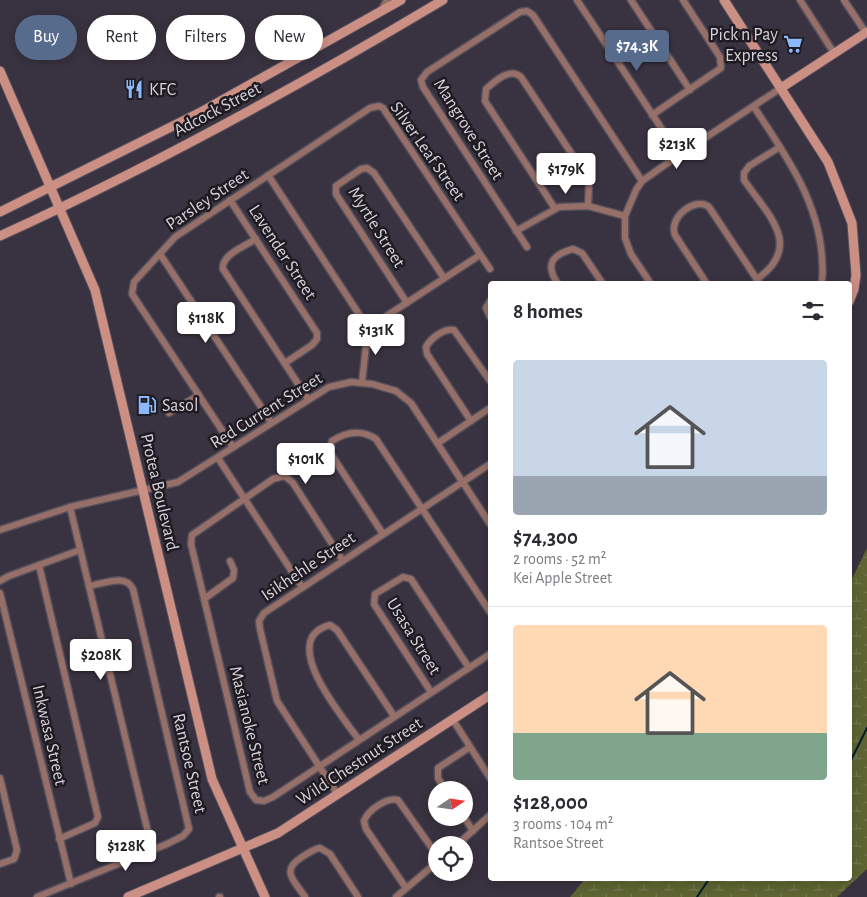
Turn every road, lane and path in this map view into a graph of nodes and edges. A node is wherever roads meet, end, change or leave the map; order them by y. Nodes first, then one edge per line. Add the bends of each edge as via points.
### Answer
1 (386, 0) edge
2 (400, 0) edge
3 (442, 0) edge
4 (577, 0) edge
5 (631, 0) edge
6 (683, 0) edge
7 (724, 0) edge
8 (800, 0) edge
9 (844, 0) edge
10 (380, 12) junction
11 (866, 32) edge
12 (834, 53) junction
13 (0, 71) edge
14 (781, 88) junction
15 (690, 90) junction
16 (754, 107) junction
17 (652, 114) junction
18 (780, 147) junction
19 (679, 155) junction
20 (270, 174) junction
21 (642, 182) junction
22 (51, 187) junction
23 (230, 200) junction
24 (588, 206) junction
25 (554, 207) junction
26 (60, 208) junction
27 (0, 212) edge
28 (625, 216) junction
29 (516, 231) junction
30 (0, 236) edge
31 (256, 238) junction
32 (527, 247) dead end
33 (160, 254) junction
34 (480, 255) junction
35 (490, 269) dead end
36 (444, 278) junction
37 (556, 281) edge
38 (601, 281) edge
39 (649, 281) edge
40 (705, 281) edge
41 (759, 281) edge
42 (822, 281) edge
43 (852, 294) edge
44 (407, 303) junction
45 (368, 328) junction
46 (285, 363) junction
47 (488, 378) edge
48 (362, 382) junction
49 (199, 395) junction
50 (308, 399) junction
51 (488, 409) edge
52 (169, 413) dead end
53 (471, 420) junction
54 (271, 422) junction
55 (438, 443) junction
56 (233, 447) junction
57 (218, 458) junction
58 (488, 465) edge
59 (463, 482) junction
60 (143, 490) junction
61 (244, 500) junction
62 (70, 507) junction
63 (422, 510) junction
64 (488, 521) edge
65 (0, 530) edge
66 (382, 534) junction
67 (80, 550) junction
68 (230, 561) dead end
69 (343, 561) junction
70 (38, 565) junction
71 (0, 581) edge
72 (89, 586) junction
73 (302, 587) junction
74 (0, 593) edge
75 (204, 599) junction
76 (488, 609) edge
77 (488, 655) edge
78 (469, 668) junction
79 (431, 692) junction
80 (488, 696) edge
81 (394, 716) junction
82 (453, 720) junction
83 (358, 740) junction
84 (470, 747) junction
85 (319, 766) junction
86 (488, 775) edge
87 (0, 778) edge
88 (440, 781) edge
89 (338, 795) junction
90 (488, 817) edge
91 (470, 826) edge
92 (473, 830) junction
93 (467, 836) edge
94 (59, 839) junction
95 (428, 843) edge
96 (152, 849) junction
97 (242, 849) junction
98 (0, 864) edge
99 (428, 870) edge
100 (71, 884) junction
101 (406, 888) junction
102 (37, 897) edge
103 (128, 897) edge
104 (265, 897) edge
105 (305, 897) edge
106 (358, 897) edge
107 (396, 897) edge

1 - 10 street
2 - 10 street, Adcock Street
3 - 26 street, Adcock Street via 268,100
4 - 17 street
5 - 15 street
6 - 15 street via 722,64 719,71
7 - 14 street
8 - 12 street
9 - 11 street
10 - 22 street, Adcock Street via 231,96
11 - 12 street
12 - 14 street
13 - 22 street, Protea Boulevard
14 - 16 street
14 - 43 street via 824,154 850,218 856,275
15 - 17 street
16 - 18 street
16 - 19 street
17 - 19 street
18 - 41 street via 749,166 744,173 744,180 777,230 781,242 775,265
18 - 42 street via 798,175 818,225
19 - 21 street
20 - 23 street, Parsley Street
20 - 34 street, Silver Leaf Street via 370,108 381,106
20 - 45 street, Parsley Street
21 - 28 street via 633,194
21 - 29 street, Mangrove Street via 533,15 527,11 520,12 427,72 421,80
22 - 26 street, Protea Boulevard
22 - 27 street, Adcock Street
23 - 31 street, Lavender Street
23 - 33 street, Parsley Street via 175,237
24 - 25 street
24 - 25 street via 589,184 585,174 521,77 511,73 486,89 485,101
24 - 28 street
25 - 29 street
26 - 30 street, Adcock Street
26 - 60 street, Protea Boulevard via 95,290
28 - 39 street via 627,247
29 - 32 street, Mangrove Street
31 - 46 street, Lavender Street via 317,333 312,345
31 - 46 street via 226,258 223,266
33 - 49 street, Parsley Street via 134,282 132,294
33 - 54 street
34 - 35 street, Silver Leaf Street
34 - 36 street
36 - 44 street
36 - 44 street, Myrtle Street via 374,173 364,168 353,174 336,186 336,194
37 - 38 street via 550,272 550,264 568,250 576,249
40 - 41 street via 673,227 678,216 702,203 709,207
44 - 45 street
45 - 48 street
46 - 50 street
47 - 53 street via 454,330 445,331 426,347 427,354
48 - 50 street, Red Current Street via 329,387
48 - 55 street, Red Current Street via 382,386 404,396
49 - 52 street
49 - 56 street, Parsley Street
50 - 54 street, Red Current Street
51 - 53 street
53 - 55 street
54 - 56 street, Red Current Street
55 - 59 street, Red Current Street
56 - 57 street, Red Current Street
57 - 60 street, Red Current Street via 178,482
57 - 61 street
58 - 59 street, Isikhehle Street
59 - 63 street, Isikhehle Street
59 - 64 street, Red Current Street
60 - 62 street, Red Current Street
60 - 97 street, Protea Boulevard via 212,779
61 - 69 street via 278,477 287,477
61 - 73 street
61 - 75 street, Masianoke Street via 192,535 191,544
62 - 65 street, Red Current Street
62 - 67 street
63 - 66 street, Isikhehle Street
63 - 66 street via 376,439 354,432 342,435 330,445 330,454
63 - 76 street
66 - 69 street, Isikhehle Street
67 - 70 street
67 - 72 street
68 - 75 street via 233,578
69 - 73 street, Isikhehle Street
70 - 71 street
70 - 94 street via 98,817 95,823
72 - 96 street
72 - 96 street, Rantsoe Street via 124,580 130,582 133,589 189,825 183,836
73 - 85 street, Isikhehle Street via 264,613 260,618 260,629 278,701
74 - 94 street, Inkwasa Street
75 - 85 street, Masianoke Street via 253,798 259,801 270,798
77 - 78 street, Masianoke Street
78 - 79 street, Masianoke Street
78 - 79 street, Usasa Street via 411,579 403,577 375,594 374,604
79 - 81 street, Masianoke Street
80 - 82 street, Wild Chestnut Street
81 - 83 street, Masianoke Street
81 - 83 street via 337,630 330,625 318,631 310,638 308,647 315,676
82 - 84 street
82 - 89 street, Wild Chestnut Street
83 - 85 street, Masianoke Street
84 - 86 street
84 - 88 street via 438,768
85 - 89 street, Isikhehle Street
87 - 98 street via 17,850 14,860
89 - 97 street, Wild Chestnut Street via 278,833
90 - 92 street
91 - 92 street
92 - 93 street
94 - 100 street, Inkwasa Street
95 - 101 street via 398,800 387,801 366,816 366,829
96 - 100 street, Rantsoe Street
97 - 103 street, Wild Chestnut Street
97 - 104 street, Protea Boulevard
99 - 101 street
100 - 102 street, Rantsoe Street
101 - 107 street
105 - 106 street via 291,875 290,867 320,848 330,854

